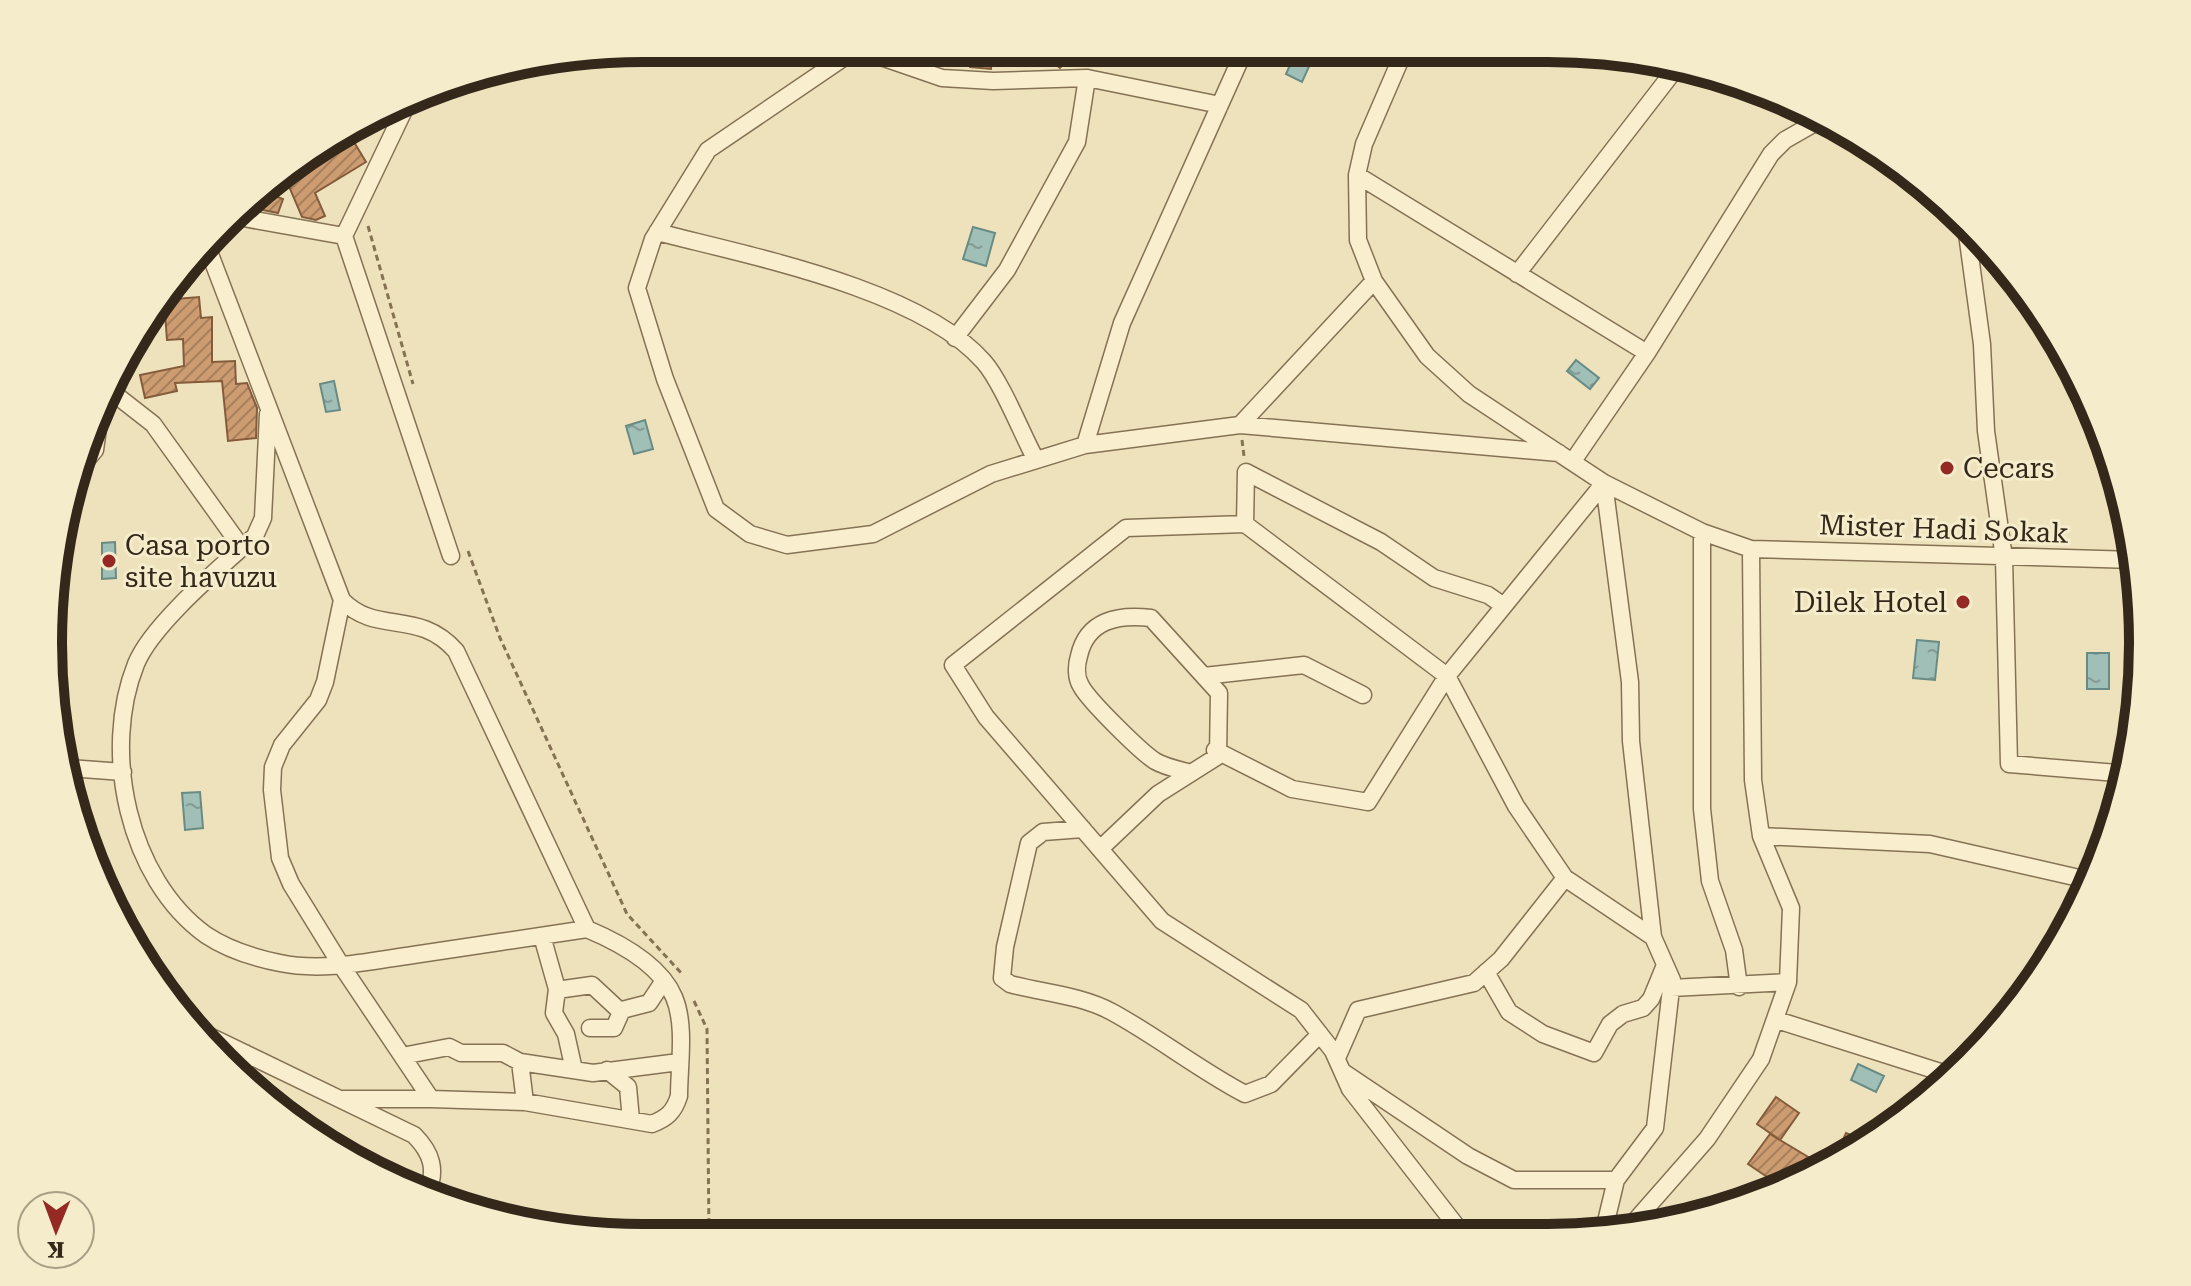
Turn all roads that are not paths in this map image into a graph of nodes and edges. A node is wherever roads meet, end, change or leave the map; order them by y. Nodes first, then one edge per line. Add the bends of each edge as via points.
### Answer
1 (838, 62) edge
2 (895, 62) edge
3 (1239, 62) edge
4 (1399, 62) edge
5 (1671, 75) edge
6 (1087, 78) junction
7 (1220, 105) junction
8 (410, 111) edge
9 (1811, 125) edge
10 (1357, 175) junction
11 (247, 219) edge
12 (657, 232) junction
13 (344, 236) junction
14 (1968, 242) edge
15 (210, 255) edge
16 (1517, 274) junction
17 (1374, 281) junction
18 (955, 338) junction
19 (1647, 353) junction
20 (117, 396) edge
21 (268, 405) junction
22 (1240, 425) junction
23 (1085, 445) junction
24 (1566, 457) junction
25 (1036, 460) junction
26 (1604, 483) junction
27 (1245, 524) junction
28 (1702, 532) junction
29 (242, 548) junction
30 (1751, 549) junction
31 (451, 556) dead end
32 (2004, 558) junction
33 (2123, 560) edge
34 (342, 600) junction
35 (1504, 606) junction
36 (1204, 676) junction
37 (1447, 676) junction
38 (1363, 695) dead end
39 (1215, 750) junction
40 (76, 769) edge
41 (123, 772) junction
42 (1191, 773) junction
43 (2114, 773) edge
44 (1083, 829) junction
45 (1761, 836) junction
46 (1100, 849) junction
47 (1565, 878) junction
48 (2079, 878) edge
49 (587, 929) junction
50 (542, 936) junction
51 (1653, 937) junction
52 (341, 965) junction
53 (1665, 965) junction
54 (1486, 972) junction
55 (663, 982) junction
56 (1788, 982) junction
57 (1739, 987) junction
58 (1671, 988) junction
59 (557, 990) junction
60 (621, 1012) junction
61 (1777, 1020) junction
62 (590, 1028) dead end
63 (1320, 1034) junction
64 (220, 1041) edge
65 (245, 1053) junction
66 (402, 1056) junction
67 (520, 1062) junction
68 (679, 1062) junction
69 (244, 1065) edge
70 (1340, 1065) junction
71 (574, 1070) junction
72 (607, 1070) junction
73 (1940, 1072) edge
74 (343, 1099) junction
75 (431, 1099) junction
76 (525, 1102) junction
77 (631, 1120) junction
78 (1616, 1180) junction
79 (429, 1183) edge
80 (1639, 1217) edge
81 (1606, 1221) edge
82 (1455, 1224) edge

1 - 12 street via 708,150
2 - 6 street via 942,78
3 - 7 street
4 - 10 street, Mister Hadi Sokak via 1364,144
5 - 16 street
6 - 7 street
6 - 18 street via 1077,142 1007,270
7 - 23 street via 1122,323
8 - 13 street
9 - 19 street via 1771,154
10 - 16 street
10 - 17 street, Mister Hadi Sokak via 1358,240
11 - 13 street
12 - 18 street via 871,294 918,314
12 - 25 street via 637,288 661,367 716,509 750,534 787,545 873,534 991,474
13 - 31 street
14 - 32 street
15 - 21 street
16 - 19 street
17 - 22 street
17 - 24 street, Mister Hadi Sokak via 1427,356 1469,394
18 - 25 street via 985,363
19 - 24 street
20 - 29 street via 153,424
21 - 29 street via 263,518
21 - 34 street
22 - 23 street
22 - 24 street
23 - 25 street
24 - 26 street, Mister Hadi Sokak
26 - 28 street, Mister Hadi Sokak
26 - 35 street
26 - 51 street via 1630,682 1631,741
27 - 35 street via 1246,472 1381,542 1434,578 1488,595
27 - 37 street
27 - 44 street via 1126,528 953,665 986,717
28 - 30 street, Mister Hadi Sokak
28 - 57 street via 1702,809 1710,881 1734,950
29 - 41 street via 156,631 137,662 123,709
30 - 32 street, Mister Hadi Sokak
30 - 45 street via 1753,780
32 - 33 street, Mister Hadi Sokak
32 - 43 street via 2009,764
34 - 49 street via 361,616 441,633 456,651
34 - 52 street via 325,682 318,700 282,745 273,767 272,790 280,858
35 - 37 street
36 - 38 street via 1304,665
36 - 39 street via 1219,693
36 - 42 street via 1151,618 1135,616 1119,616 1090,631 1077,665 1079,684 1155,761
37 - 39 street via 1368,802 1292,789
37 - 47 street via 1516,806
39 - 42 street via 1218,756
40 - 41 street
41 - 52 street via 130,819 151,867 172,901 206,935 282,964
42 - 46 street via 1158,794
44 - 46 street
44 - 63 street via 1043,832 1029,843 1002,978 1111,1011 1245,1094 1271,1084
45 - 48 street via 1930,844
45 - 56 street via 1791,908
46 - 63 street via 1162,921 1301,1010
47 - 51 street
47 - 54 street
49 - 50 street
49 - 55 street via 615,940
50 - 52 street
50 - 59 street
51 - 53 street
52 - 66 street
53 - 54 street via 1651,999 1610,1024 1594,1053 1543,1034 1509,1012
53 - 58 street
54 - 70 street via 1474,983 1358,1010
55 - 60 street via 649,1003
55 - 68 street via 679,1018
56 - 57 street
56 - 61 street
57 - 58 street
58 - 78 street via 1655,1128
59 - 60 street via 592,985
59 - 71 street via 554,1013 566,1034
60 - 62 street via 614,1028
61 - 73 street
61 - 80 street via 1761,1059 1707,1139
63 - 70 street
64 - 65 street
65 - 69 street
65 - 74 street
66 - 67 street via 449,1047 461,1053 503,1053
66 - 75 street
67 - 71 street
67 - 76 street
68 - 72 street
68 - 77 street via 676,1108 652,1124
70 - 78 street via 1468,1156 1514,1180
70 - 82 street via 1350,1089
71 - 72 street
72 - 77 street via 628,1087
74 - 75 street
74 - 79 street via 414,1135 433,1162
75 - 76 street
76 - 77 street
78 - 81 street

